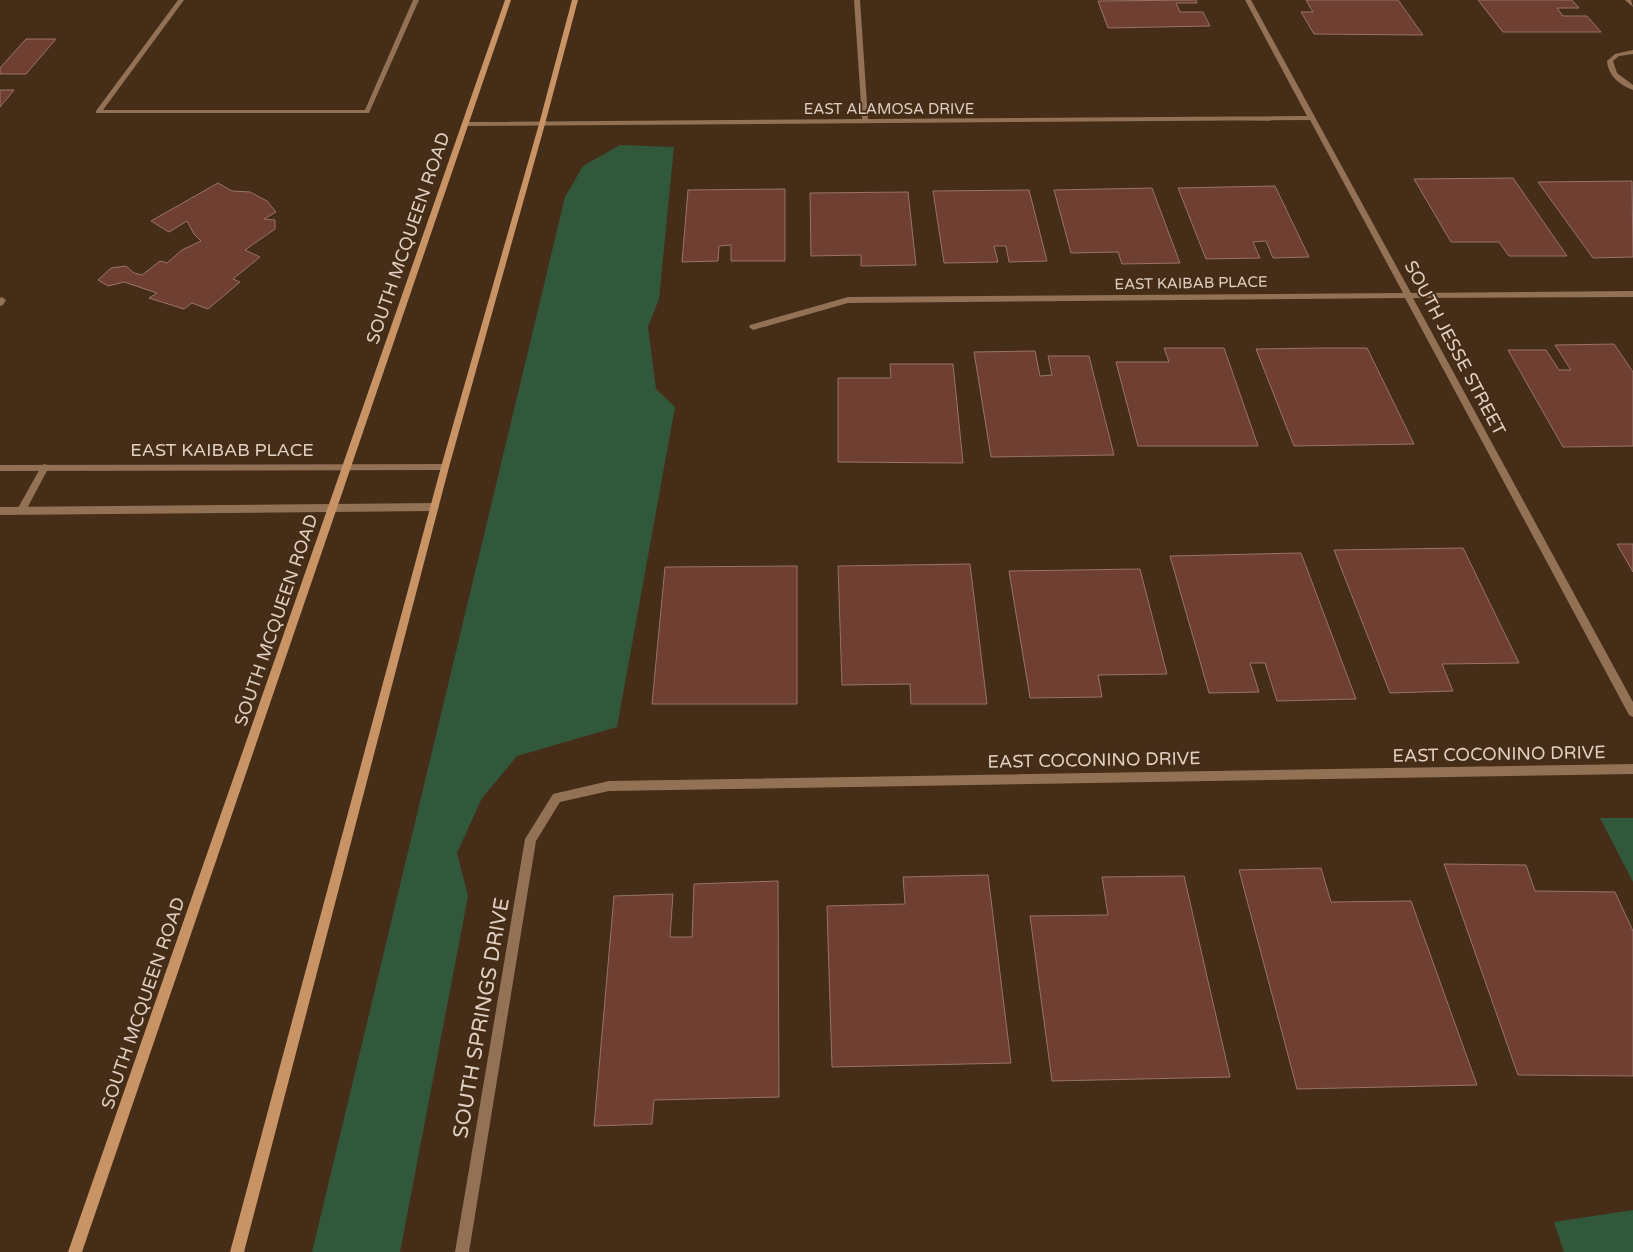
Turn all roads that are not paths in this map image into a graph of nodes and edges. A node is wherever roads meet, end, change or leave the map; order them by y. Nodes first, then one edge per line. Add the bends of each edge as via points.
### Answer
1 (181, 0) edge
2 (416, 0) edge
3 (508, 0) edge
4 (574, 0) edge
5 (856, 0) edge
6 (1248, 0) edge
7 (1628, 0) edge
8 (1633, 6) edge
9 (1633, 52) edge
10 (1633, 88) edge
11 (1312, 118) junction
12 (865, 122) junction
13 (466, 124) junction
14 (542, 124) junction
15 (1633, 294) edge
16 (1407, 295) junction
17 (753, 327) dead end
18 (45, 467) junction
19 (347, 467) junction
20 (445, 467) junction
21 (0, 468) edge
22 (434, 507) junction
23 (333, 508) junction
24 (0, 511) edge
25 (21, 511) junction
26 (1633, 712) edge
27 (1633, 769) edge
28 (557, 798) joint
29 (75, 1252) edge
30 (237, 1252) edge
31 (462, 1252) edge

1 - 2 street via 98,112 367,112
3 - 13 main road, SOUTH MCQUEEN ROAD
4 - 14 main road
5 - 12 street
6 - 11 street, SOUTH JESSE STREET
7 - 8 street
9 - 10 street via 1616,55 1610,60 1610,69 1616,77
11 - 12 street, EAST ALAMOSA DRIVE
11 - 16 street, SOUTH JESSE STREET
12 - 14 street, EAST ALAMOSA DRIVE
13 - 14 street, EAST ALAMOSA DRIVE
13 - 19 main road, SOUTH MCQUEEN ROAD
14 - 20 main road
15 - 16 street, EAST KAIBAB PLACE
16 - 17 street, EAST KAIBAB PLACE via 848,300
16 - 26 street, SOUTH JESSE STREET
18 - 19 street, EAST KAIBAB PLACE
18 - 21 street, EAST KAIBAB PLACE
18 - 25 street
19 - 20 street, EAST KAIBAB PLACE
19 - 23 main road, SOUTH MCQUEEN ROAD
20 - 22 main road
22 - 23 street
22 - 30 main road
23 - 25 street
23 - 29 main road, SOUTH MCQUEEN ROAD
24 - 25 street
27 - 28 street, EAST COCONINO DRIVE via 609,786
28 - 31 street, SOUTH SPRINGS DRIVE via 531,839

